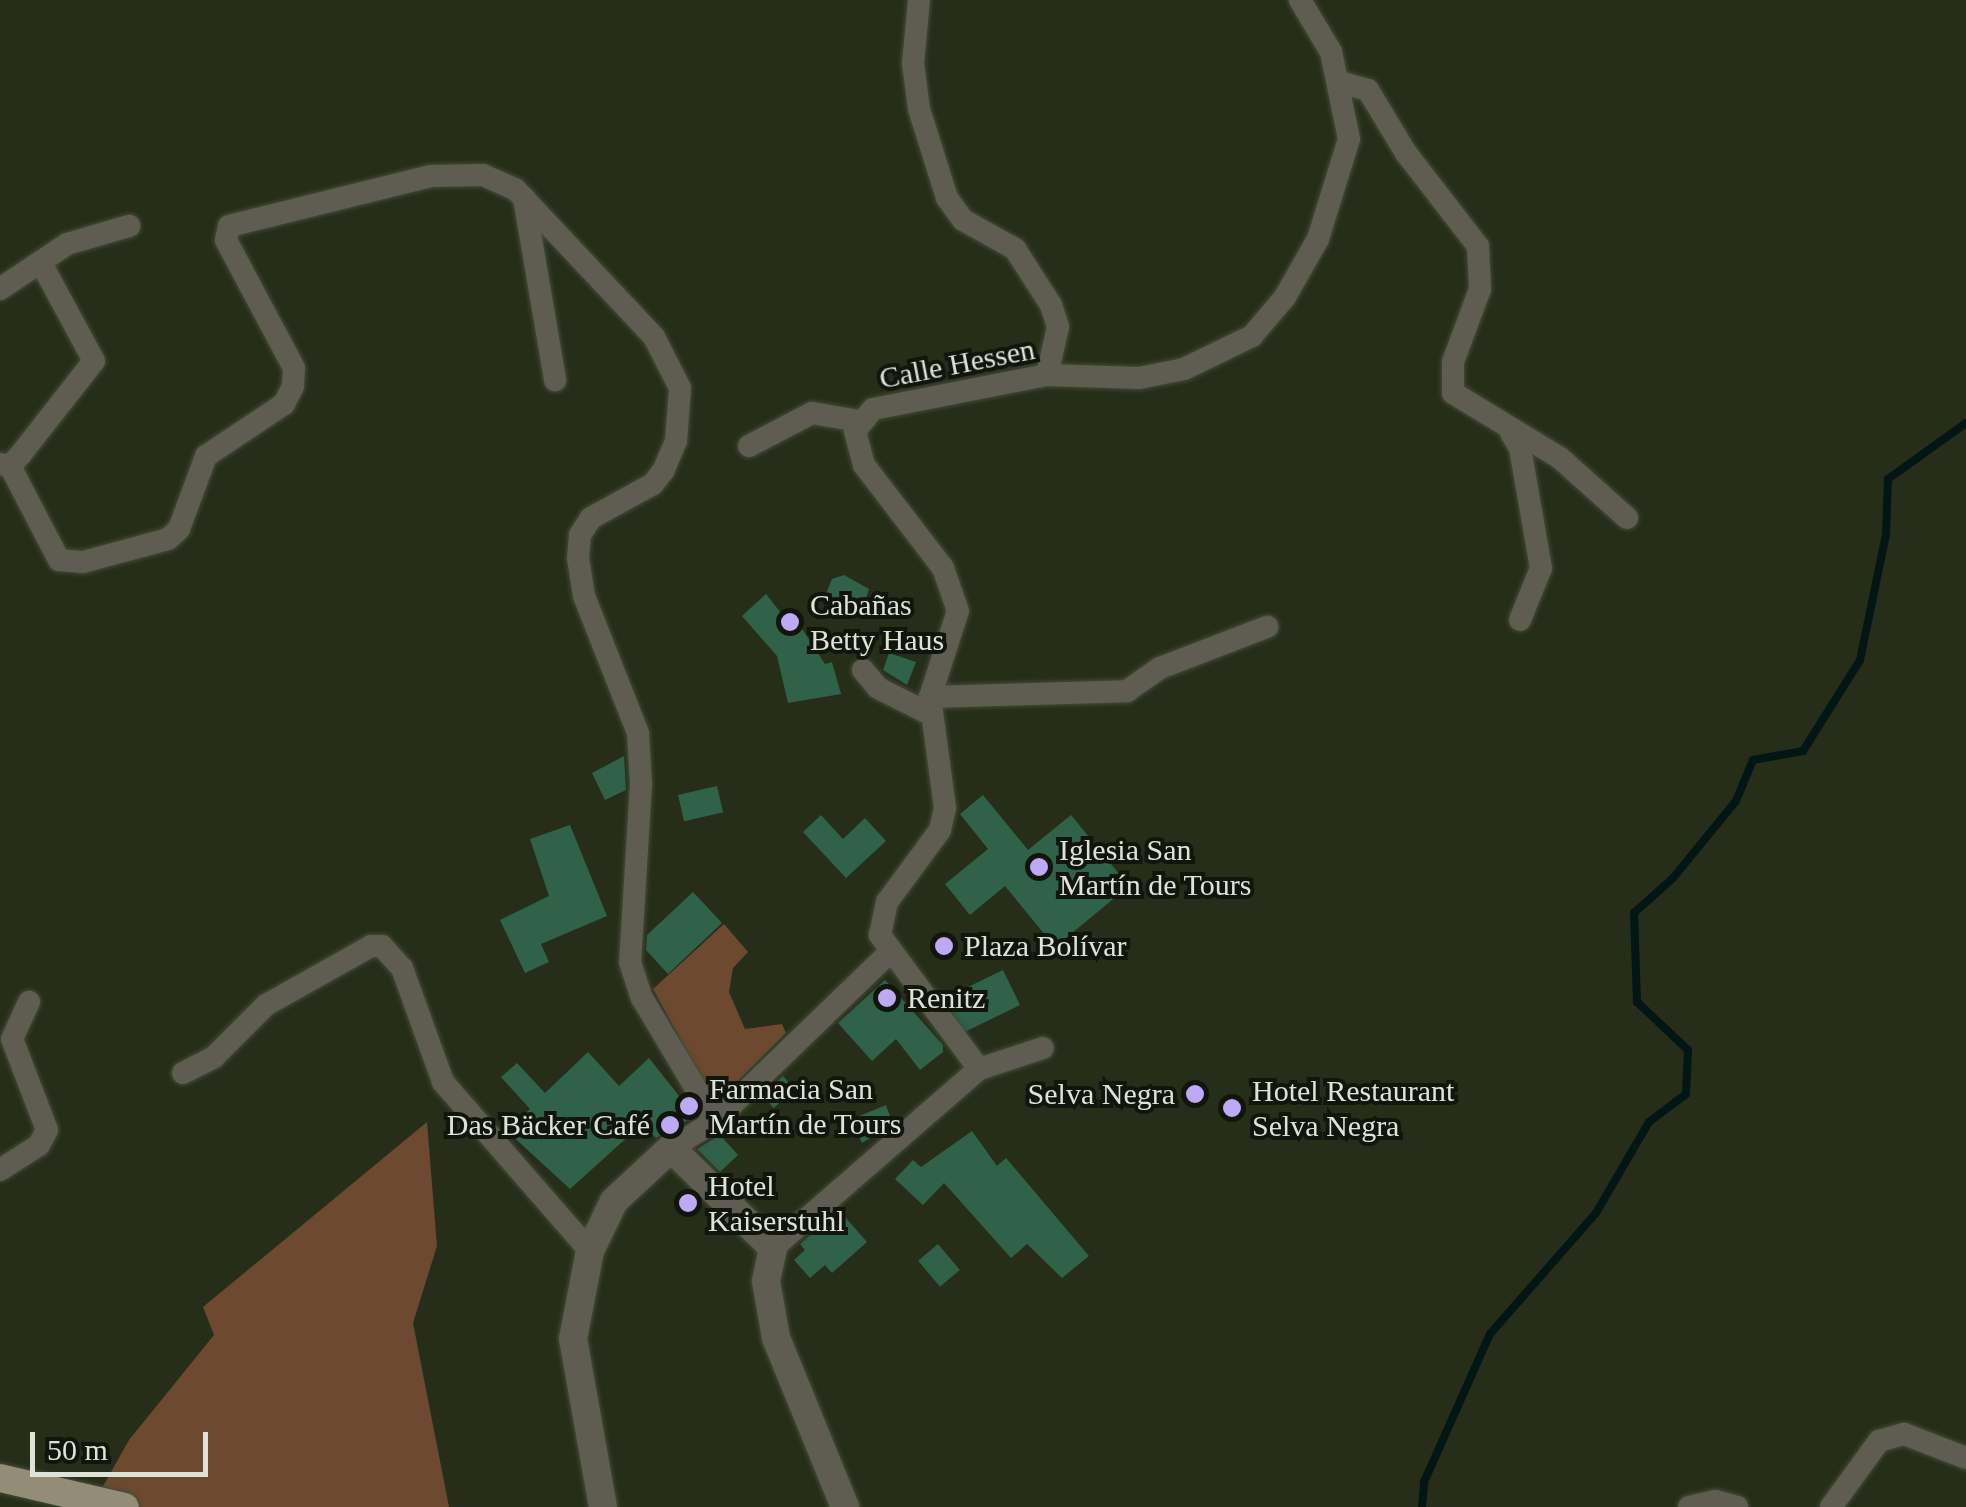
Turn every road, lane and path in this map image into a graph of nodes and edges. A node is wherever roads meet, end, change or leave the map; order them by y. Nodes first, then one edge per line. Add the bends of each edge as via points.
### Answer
1 (918, 0) edge
2 (1300, 0) edge
3 (1340, 82) junction
4 (524, 198) junction
5 (128, 226) dead end
6 (42, 265) junction
7 (0, 290) edge
8 (1047, 375) junction
9 (555, 380) dead end
10 (859, 421) junction
11 (1511, 432) junction
12 (749, 446) dead end
13 (5, 465) edge
14 (1627, 518) dead end
15 (1520, 620) dead end
16 (1267, 627) dead end
17 (863, 670) dead end
18 (930, 705) junction
19 (890, 951) junction
20 (30, 1002) dead end
21 (1043, 1048) dead end
22 (979, 1069) junction
23 (182, 1073) dead end
24 (716, 1121) junction
25 (671, 1148) junction
26 (0, 1170) edge
27 (773, 1248) junction
28 (590, 1252) junction
29 (1966, 1458) edge
30 (0, 1478) edge
31 (125, 1507) edge
32 (604, 1507) edge
33 (845, 1507) edge
34 (1688, 1507) edge
35 (1738, 1507) edge
36 (1831, 1507) edge

1 - 8 street via 913,63 919,109 946,198 963,220 1016,248 1050,305 1058,327
2 - 3 street
3 - 8 street, Calle Hessen via 1349,139 1339,186 1285,297 1252,336 1184,369 1140,378
3 - 11 street via 1375,98 1426,182 1474,237 1483,264 1480,289 1450,382 1458,400
4 - 9 street
4 - 13 street via 483,175 431,176 229,226 226,240 294,368 293,386 284,404 206,456 168,540 83,562 60,560
4 - 24 street via 572,257 654,337 680,388 676,442 663,471 653,484 591,518 580,535 578,558 584,596 638,733 630,962 642,998
5 - 6 street via 66,244
6 - 7 street
6 - 13 street via 94,361
8 - 10 street, Calle Hessen via 874,409
10 - 12 street via 812,413
10 - 18 street, Calle Hessen via 856,448 864,465 952,585 958,611
11 - 14 street via 1560,458
11 - 15 street via 1520,448 1540,568
16 - 18 street via 1160,668 1126,691
17 - 18 street via 878,688
18 - 19 street, Calle Hessen via 944,808 940,830 887,902 880,935
19 - 22 street
19 - 24 street
20 - 26 street via 12,1039 47,1130 39,1145
21 - 22 street
22 - 27 street
23 - 28 street via 214,1057 266,1005 366,948 382,946 402,968 444,1082
24 - 25 street
25 - 27 street
25 - 28 street via 614,1201
27 - 33 street via 766,1281 776,1338
28 - 32 street via 573,1340
29 - 36 street via 1904,1434 1879,1442
30 - 31 main road
34 - 35 street via 1715,1500

